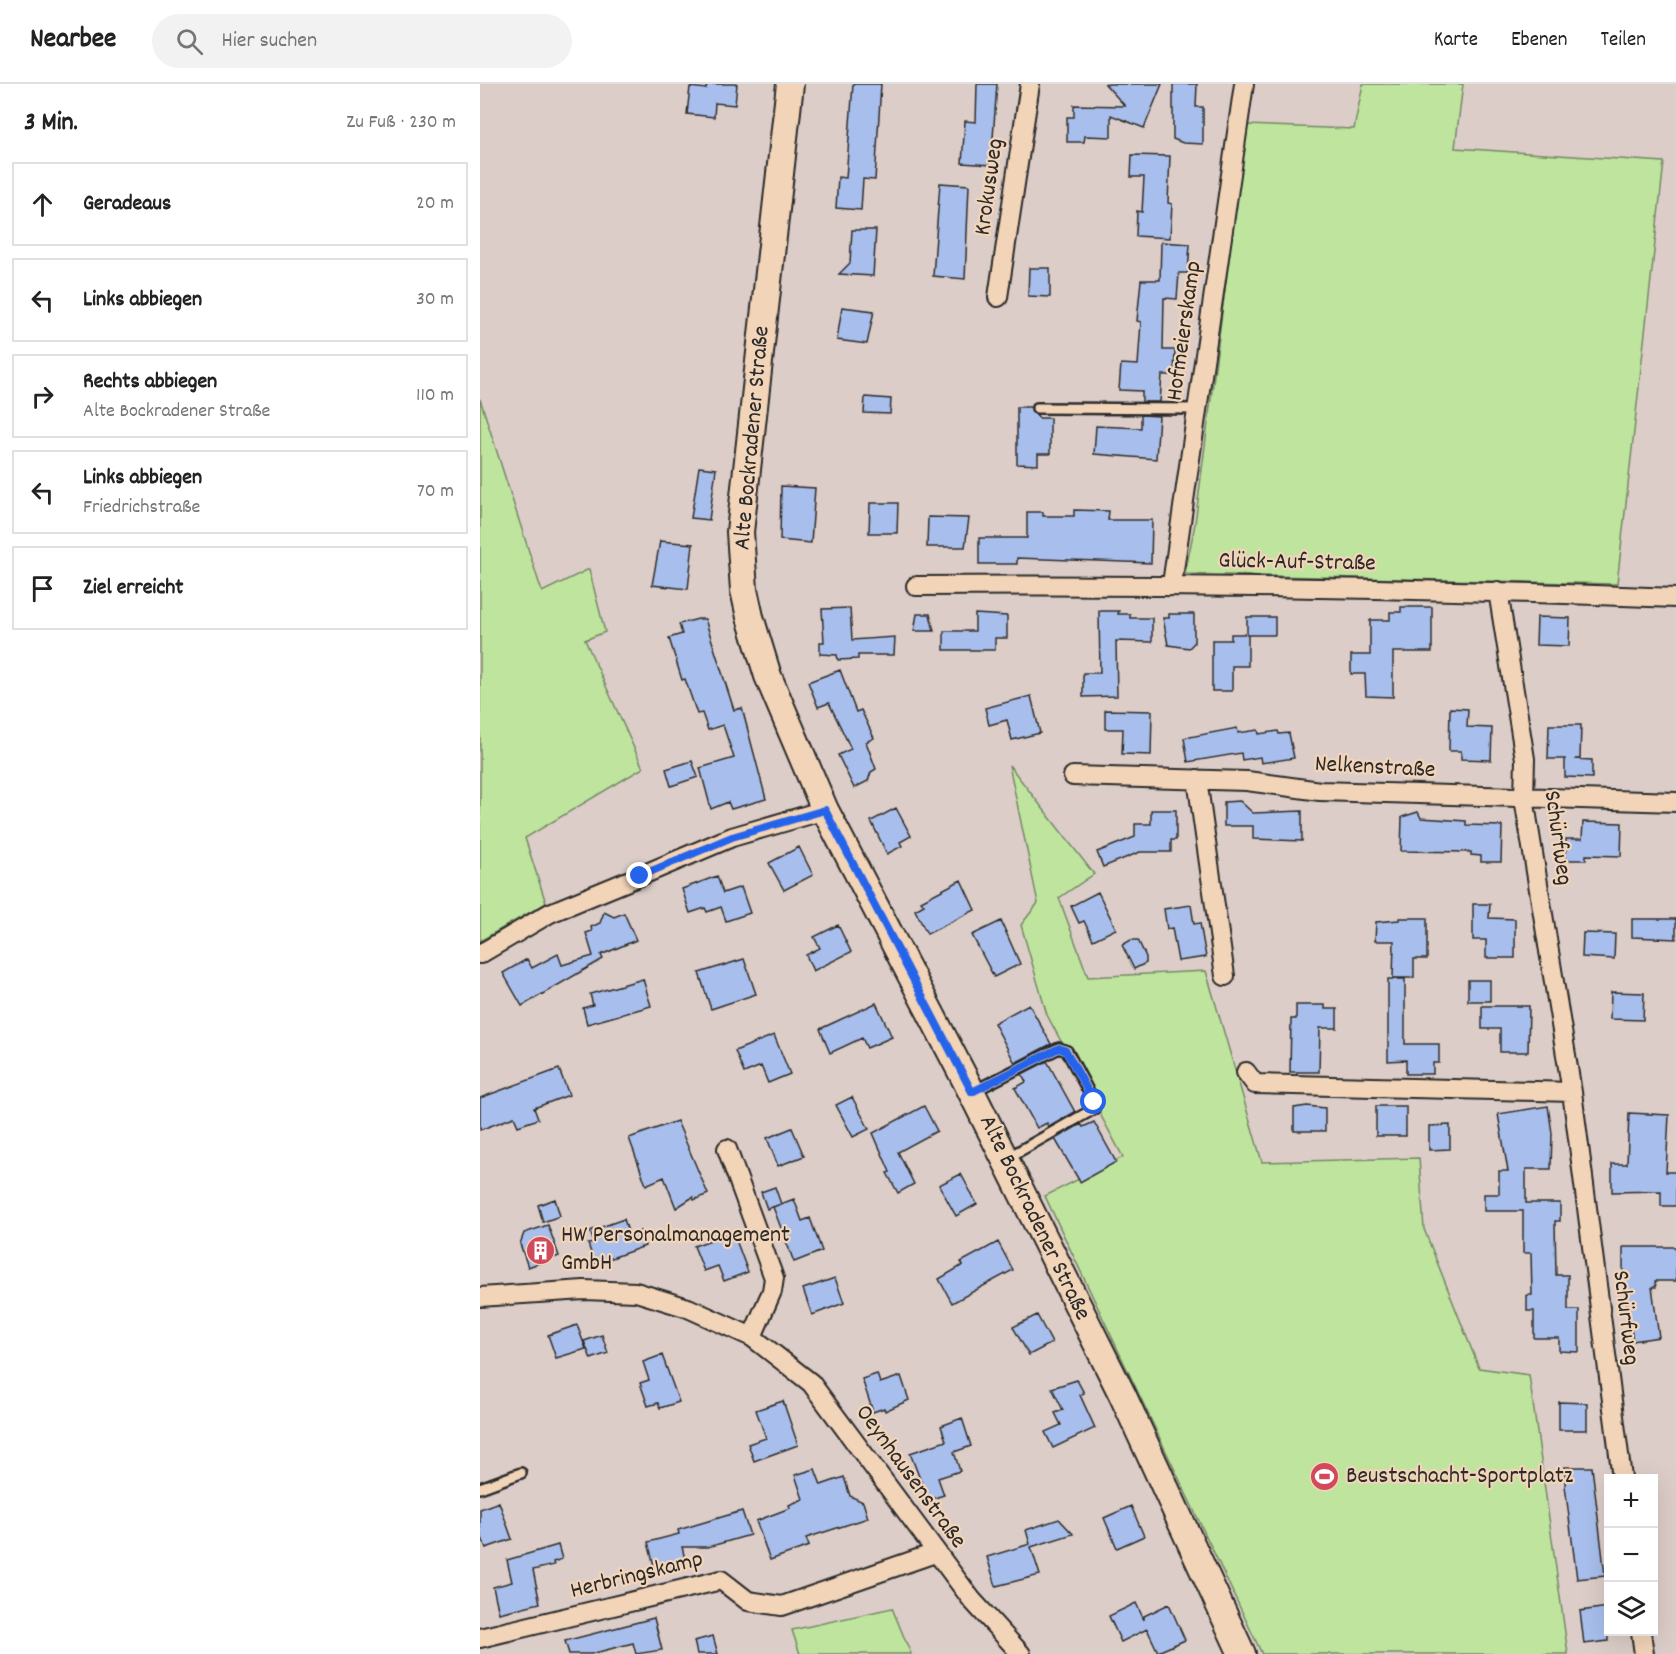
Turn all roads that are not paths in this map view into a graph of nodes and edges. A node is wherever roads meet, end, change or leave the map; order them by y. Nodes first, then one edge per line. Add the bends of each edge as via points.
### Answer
1 (790, 84) edge
2 (1030, 84) edge
3 (1244, 84) edge
4 (998, 297) dead end
5 (1037, 408) dead end
6 (1198, 409) junction
7 (1172, 585) junction
8 (916, 586) dead end
9 (1498, 591) junction
10 (1676, 598) edge
11 (1073, 776) dead end
12 (1197, 779) junction
13 (1524, 798) junction
14 (1676, 802) edge
15 (825, 810) junction
16 (480, 954) edge
17 (1225, 976) dead end
18 (1246, 1072) dead end
19 (972, 1092) junction
20 (1572, 1092) junction
21 (727, 1149) dead end
22 (1005, 1159) junction
23 (480, 1297) edge
24 (752, 1337) junction
25 (520, 1473) dead end
26 (1621, 1474) edge
27 (480, 1488) edge
28 (935, 1553) junction
29 (1642, 1636) edge
30 (480, 1638) edge
31 (1022, 1654) edge
32 (1242, 1654) edge
33 (1644, 1654) edge

1 - 15 street, Alte Bockradener Straße via 740,532 750,617 768,676
2 - 4 street, Krokusweg
3 - 6 street, Hofmeierskamp
5 - 6 lane
6 - 7 street, Hofmeierskamp
7 - 8 street, Glück-Auf-Straße
7 - 9 street, Glück-Auf-Straße
9 - 10 street, Glück-Auf-Straße
9 - 13 street, Schürfweg via 1525,759
11 - 12 street, Nelkenstraße
12 - 13 street, Nelkenstraße via 1320,791
12 - 17 street
13 - 14 street, Nelkenstraße
13 - 20 street, Schürfweg
15 - 16 street via 732,837 590,896 550,913
15 - 19 street, Alte Bockradener Straße
18 - 20 street via 1255,1084
19 - 22 street, Alte Bockradener Straße
19 - 22 lane via 1059,1048 1066,1051 1094,1102 1094,1109
20 - 26 street, Schürfweg
21 - 24 street via 774,1278
22 - 32 street, Alte Bockradener Straße via 1122,1394
23 - 24 street, Oeynhausenstraße via 584,1290 636,1292 688,1308
24 - 28 street, Oeynhausenstraße via 811,1383
25 - 27 lane
28 - 30 street, Herbringskamp via 782,1606 748,1601 721,1580
28 - 31 street, Oeynhausenstraße via 985,1618
29 - 33 street

